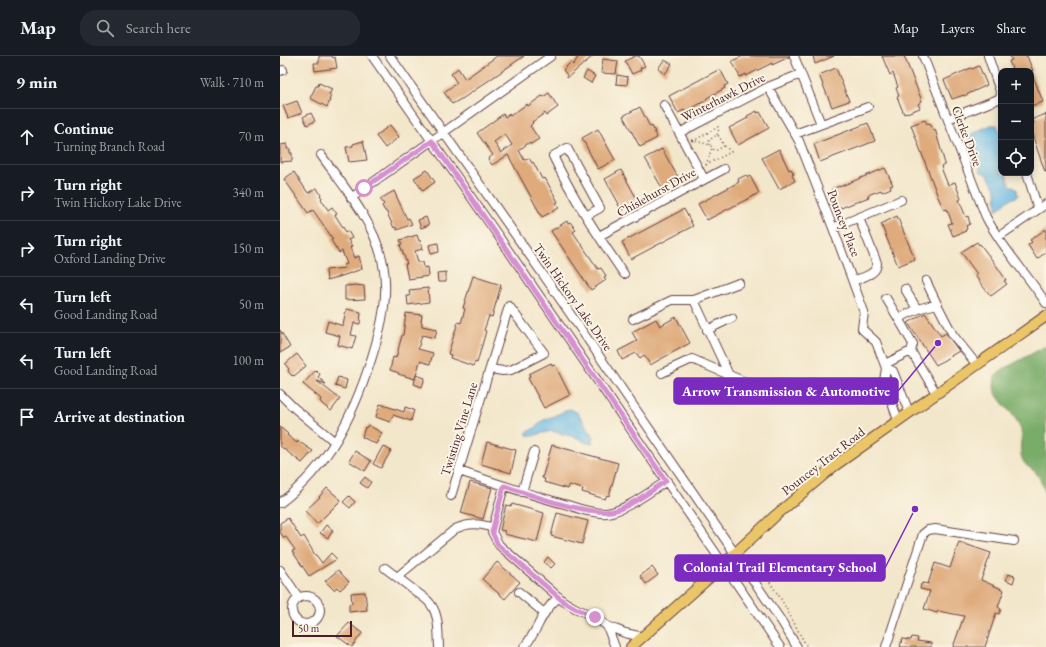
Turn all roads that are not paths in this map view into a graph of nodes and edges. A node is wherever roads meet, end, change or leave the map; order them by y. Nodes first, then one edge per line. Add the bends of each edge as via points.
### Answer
1 (372, 56) edge
2 (390, 56) edge
3 (551, 56) edge
4 (794, 56) edge
5 (923, 56) edge
6 (988, 56) edge
7 (801, 74) junction
8 (998, 85) edge
9 (768, 87) junction
10 (998, 99) edge
11 (664, 105) dead end
12 (868, 107) dead end
13 (948, 119) junction
14 (821, 124) junction
15 (444, 132) junction
16 (679, 133) junction
17 (795, 134) junction
18 (432, 141) junction
19 (320, 155) dead end
20 (724, 169) dead end
21 (1028, 176) edge
22 (704, 179) junction
23 (351, 198) junction
24 (901, 200) dead end
25 (1046, 204) edge
26 (1038, 209) junction
27 (586, 216) junction
28 (858, 218) junction
29 (833, 228) junction
30 (599, 236) junction
31 (998, 238) junction
32 (624, 274) dead end
33 (853, 281) junction
34 (926, 281) dead end
35 (739, 283) dead end
36 (905, 290) dead end
37 (886, 298) dead end
38 (694, 300) junction
39 (1046, 303) edge
40 (937, 304) junction
41 (917, 309) junction
42 (1046, 316) edge
43 (732, 318) dead end
44 (898, 318) junction
45 (633, 319) dead end
46 (707, 330) junction
47 (912, 351) junction
48 (977, 365) junction
49 (886, 366) junction
50 (490, 369) junction
51 (662, 373) dead end
52 (728, 375) junction
53 (739, 381) junction
54 (765, 390) dead end
55 (936, 393) junction
56 (280, 394) edge
57 (681, 398) dead end
58 (909, 412) junction
59 (898, 420) junction
60 (335, 442) junction
61 (534, 452) dead end
62 (459, 471) junction
63 (666, 481) junction
64 (504, 486) junction
65 (522, 492) junction
66 (451, 496) dead end
67 (280, 502) edge
68 (492, 528) junction
69 (1014, 541) dead end
70 (734, 553) junction
71 (724, 564) junction
72 (385, 568) dead end
73 (280, 570) edge
74 (397, 577) junction
75 (519, 592) dead end
76 (559, 597) junction
77 (299, 598) dead end
78 (544, 613) junction
79 (607, 626) junction
80 (643, 637) junction
81 (439, 647) edge
82 (524, 647) edge
83 (615, 647) edge
84 (631, 647) edge
85 (780, 647) edge
86 (797, 647) edge
87 (886, 647) edge

1 - 18 street, Twin Hickory Lake Drive
2 - 15 street, Twin Hickory Lake Drive
3 - 15 street
4 - 7 street
5 - 13 street, Clerke Drive
6 - 8 street
7 - 9 street, Winterhawk Drive
7 - 14 street
9 - 16 street, Winterhawk Drive
9 - 17 street, Pouncey Place
10 - 13 street
11 - 16 street
12 - 14 street
13 - 31 street, Clerke Drive via 983,209
14 - 17 street
15 - 18 street
15 - 70 street, Twin Hickory Lake Drive
16 - 22 street
17 - 29 street, Pouncey Place
18 - 23 street
18 - 63 street, Twin Hickory Lake Drive
19 - 23 street
20 - 22 street, Chislehurst Drive
21 - 26 street
22 - 30 street, Chislehurst Drive
23 - 60 street via 364,216 378,245 386,290 380,333 358,397
24 - 28 street
25 - 26 street
26 - 31 street
27 - 27 street via 553,156 567,148 600,208
27 - 30 street
28 - 29 street
28 - 33 street via 877,268 874,272
29 - 33 street, Pouncey Place
30 - 32 street
31 - 39 street, Clerke Drive
33 - 49 street, Pouncey Place via 864,312 862,329 876,342
34 - 40 street
35 - 38 street
36 - 41 street
37 - 44 street
38 - 45 street via 672,300
38 - 46 street
40 - 41 street
40 - 48 street via 953,335
41 - 44 street
42 - 48 main road, Pouncey Tract Road
43 - 46 street
44 - 47 street via 913,344
46 - 52 street
47 - 49 street
47 - 55 street
48 - 55 main road, Pouncey Tract Road
49 - 58 street, Pouncey Place via 893,371
49 - 59 street, Pouncey Place via 884,381
50 - 50 street, Twisting Vine Lane via 499,341 509,306 544,353 511,370
50 - 62 street, Twisting Vine Lane
51 - 52 street via 692,359
52 - 53 street
53 - 54 street
53 - 57 street
55 - 58 main road, Pouncey Tract Road
56 - 60 street
58 - 59 main road, Pouncey Tract Road
59 - 70 main road, Pouncey Tract Road via 814,482
60 - 67 street via 311,474
61 - 65 street
62 - 64 street
62 - 66 street, Twisting Vine Lane
63 - 65 street via 617,510 606,513 591,512
63 - 71 street, Twin Hickory Lake Drive
64 - 65 street
64 - 68 street
68 - 74 street via 476,524 455,529
68 - 76 street via 498,545
69 - 87 street via 935,529 923,534
70 - 71 main road, Pouncey Tract Road
70 - 86 street, Twin Hickory Lake Drive
71 - 80 main road, Pouncey Tract Road
71 - 85 street, Twin Hickory Lake Drive
72 - 74 street
73 - 77 street
74 - 81 street via 432,606 436,614
75 - 78 street
76 - 78 street
76 - 79 street
78 - 82 street via 537,629
79 - 80 street
79 - 83 street
80 - 84 main road, Pouncey Tract Road

